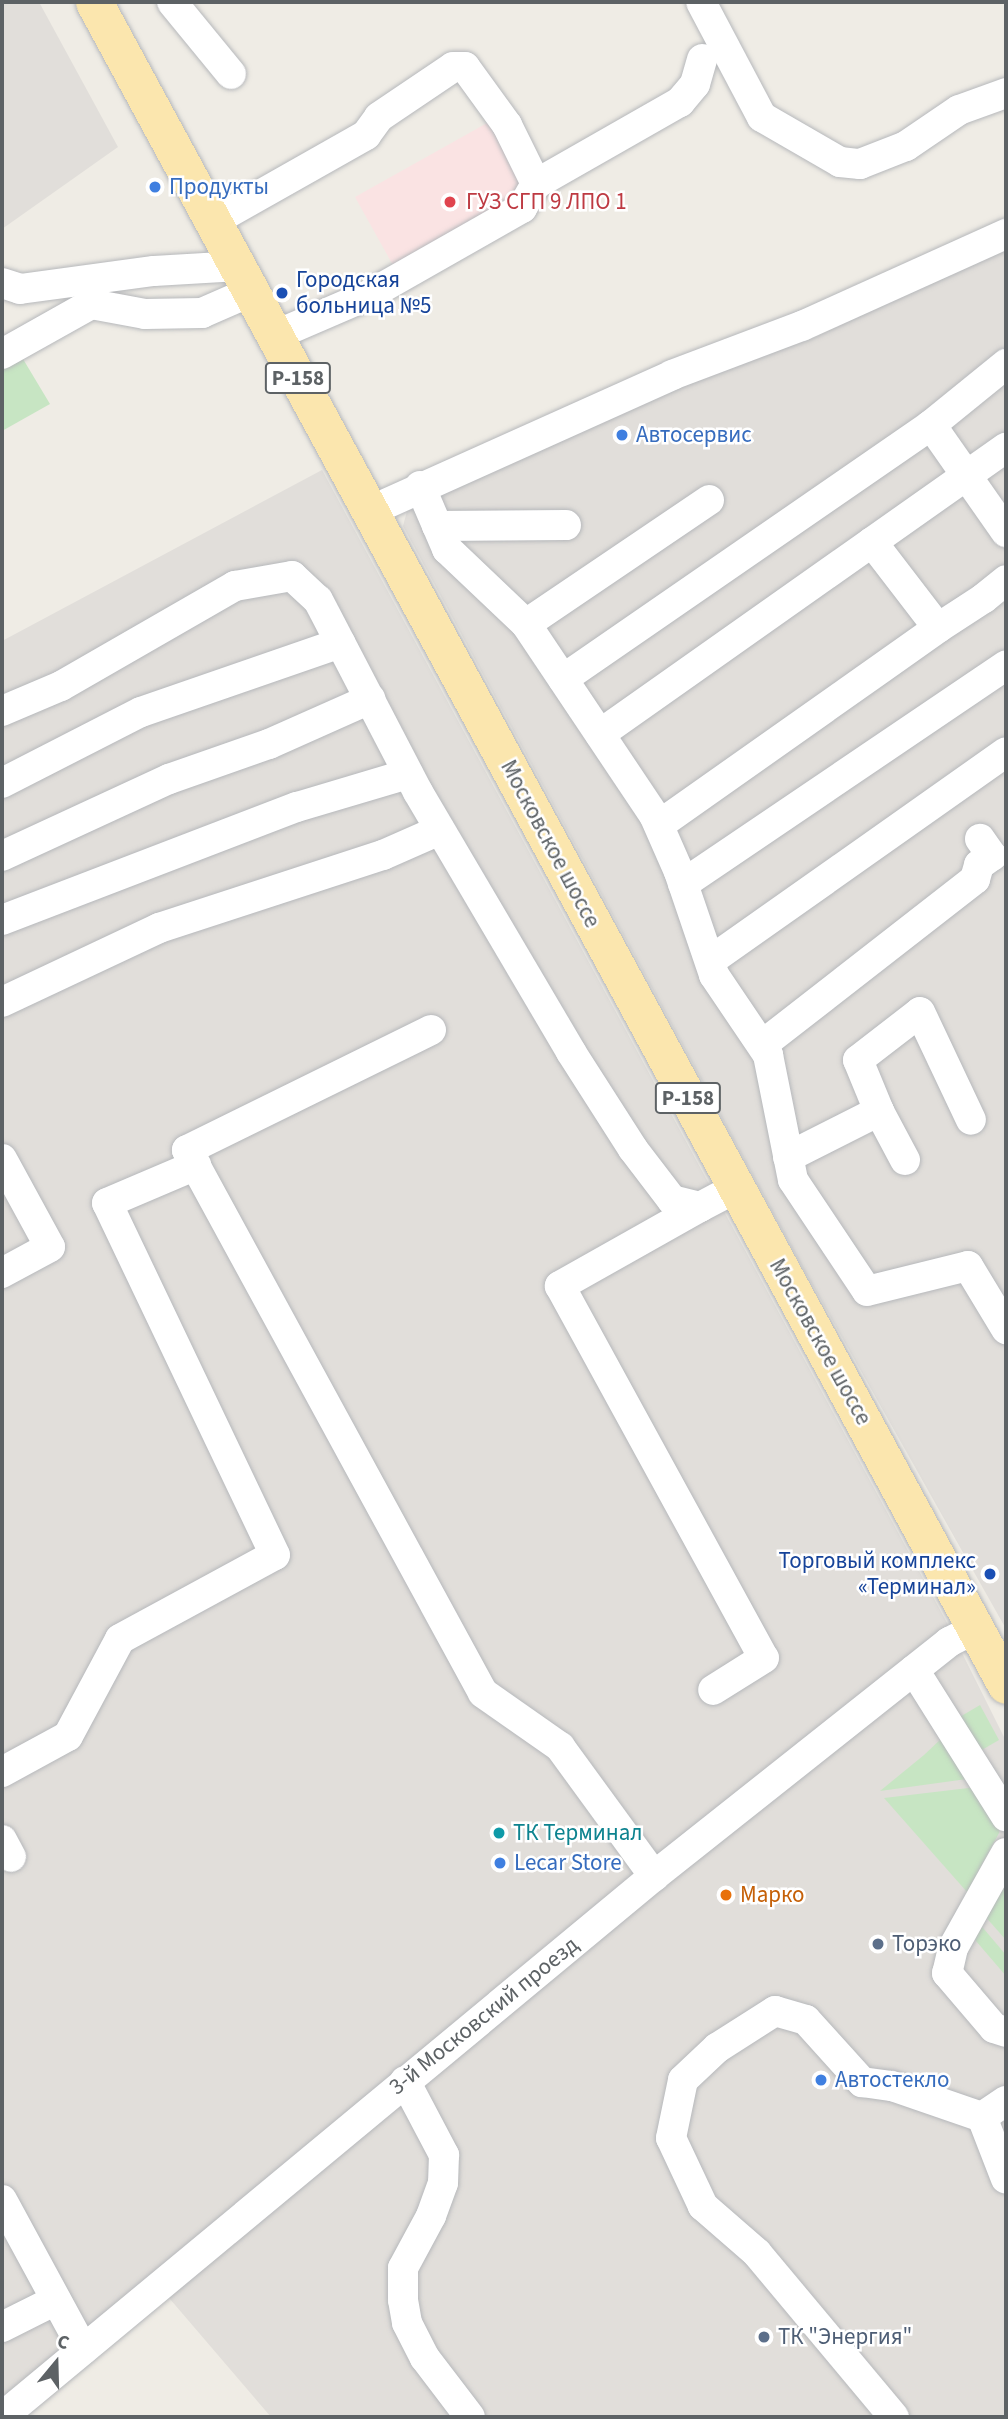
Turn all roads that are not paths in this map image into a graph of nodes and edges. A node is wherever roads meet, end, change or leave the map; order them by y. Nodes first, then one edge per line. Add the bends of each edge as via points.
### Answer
1 (172, 2) edge
2 (701, 2) edge
3 (101, 4) edge
4 (702, 59) dead end
5 (230, 74) dead end
6 (1006, 93) edge
7 (536, 184) junction
8 (214, 221) junction
9 (1006, 234) edge
10 (246, 279) junction
11 (2, 283) edge
12 (276, 335) junction
13 (2, 354) edge
14 (1006, 364) edge
15 (931, 425) junction
16 (1006, 447) edge
17 (967, 476) junction
18 (420, 486) junction
19 (709, 500) dead end
20 (370, 511) junction
21 (566, 525) dead end
22 (437, 526) junction
23 (1006, 532) edge
24 (873, 542) junction
25 (1006, 580) edge
26 (526, 624) junction
27 (938, 628) junction
28 (341, 643) junction
29 (1006, 665) edge
30 (563, 679) junction
31 (370, 699) junction
32 (2, 711) edge
33 (600, 734) junction
34 (1006, 752) edge
35 (408, 774) junction
36 (2, 783) edge
37 (659, 825) junction
38 (440, 830) junction
39 (980, 839) dead end
40 (2, 856) edge
41 (683, 884) junction
42 (2, 920) edge
43 (710, 961) junction
44 (2, 1002) edge
45 (431, 1030) dead end
46 (762, 1045) junction
47 (879, 1111) junction
48 (971, 1120) dead end
49 (788, 1157) junction
50 (2, 1159) edge
51 (905, 1160) dead end
52 (196, 1165) junction
53 (736, 1188) junction
54 (700, 1207) junction
55 (2, 1273) edge
56 (1006, 1329) edge
57 (977, 1628) junction
58 (914, 1670) junction
59 (1006, 1683) edge
60 (713, 1690) dead end
61 (2, 1772) edge
62 (1006, 1816) edge
63 (1006, 1853) edge
64 (654, 1876) junction
65 (1006, 2032) edge
66 (405, 2081) junction
67 (994, 2109) edge
68 (1006, 2179) edge
69 (2, 2200) edge
70 (56, 2300) junction
71 (2, 2327) edge
72 (83, 2349) junction
73 (2, 2417) edge
74 (470, 2417) edge
75 (894, 2417) edge

1 - 5 street
2 - 6 street via 762,117 840,162 860,164 906,146 959,110
3 - 8 main road, Московское шоссе / Р-158
4 - 7 street via 695,84 680,103
7 - 8 street via 508,125 465,67 453,67 379,117 366,135
7 - 12 street via 522,208 369,295
8 - 10 main road, Московское шоссе / Р-158
9 - 18 street via 802,326 672,375
10 - 11 street via 154,271 20,289
10 - 12 main road, Московское шоссе / Р-158
10 - 13 street via 202,313 145,314 91,304
12 - 20 main road, Московское шоссе / Р-158
14 - 15 street
15 - 17 street
15 - 30 street
16 - 17 street
17 - 23 street
17 - 24 street
18 - 20 street
18 - 22 street
19 - 26 street
20 - 53 main road, Московское шоссе / Р-158
21 - 22 street
22 - 26 street via 447,549
24 - 27 street
24 - 33 street
25 - 27 street
26 - 30 street
27 - 37 street
28 - 31 street
28 - 32 street via 318,600 292,576 235,586 61,686
28 - 36 street via 141,712
29 - 41 street
30 - 33 street
31 - 35 street
31 - 40 street via 269,744 169,779
33 - 37 street
34 - 43 street
35 - 38 street
35 - 42 street via 297,807
37 - 41 street
38 - 44 street via 383,855 159,928
38 - 54 street via 633,1149 672,1199
39 - 46 street via 992,856 979,865 975,879
41 - 43 street
43 - 46 street via 714,975
45 - 52 street via 187,1150
46 - 49 street via 768,1055
47 - 48 street via 858,1060 920,1012
47 - 49 street
47 - 51 street
49 - 56 street via 793,1180 867,1291 968,1266
50 - 55 street via 50,1247
52 - 61 street via 107,1203 275,1555 120,1639 68,1736
52 - 64 street via 483,1693 560,1747
53 - 54 street
53 - 57 main road, Московское шоссе / Р-158
54 - 60 street via 560,1286 764,1658
57 - 58 street, 3-й Московский проезд via 949,1642
57 - 59 main road, Московское шоссе / Р-158
58 - 62 street
58 - 64 street, 3-й Московский проезд
63 - 65 street via 953,1948 947,1973 995,2028
64 - 66 street, 3-й Московский проезд
66 - 72 street, 3-й Московский проезд
66 - 74 street via 444,2155 443,2183 403,2268 402,2300 407,2323 425,2358
67 - 68 street
67 - 75 street via 862,2082 806,2020 775,2011 717,2049 682,2080 671,2138 703,2206 757,2253
69 - 70 street
70 - 71 street
70 - 72 street
72 - 73 street, 3-й Московский проезд

